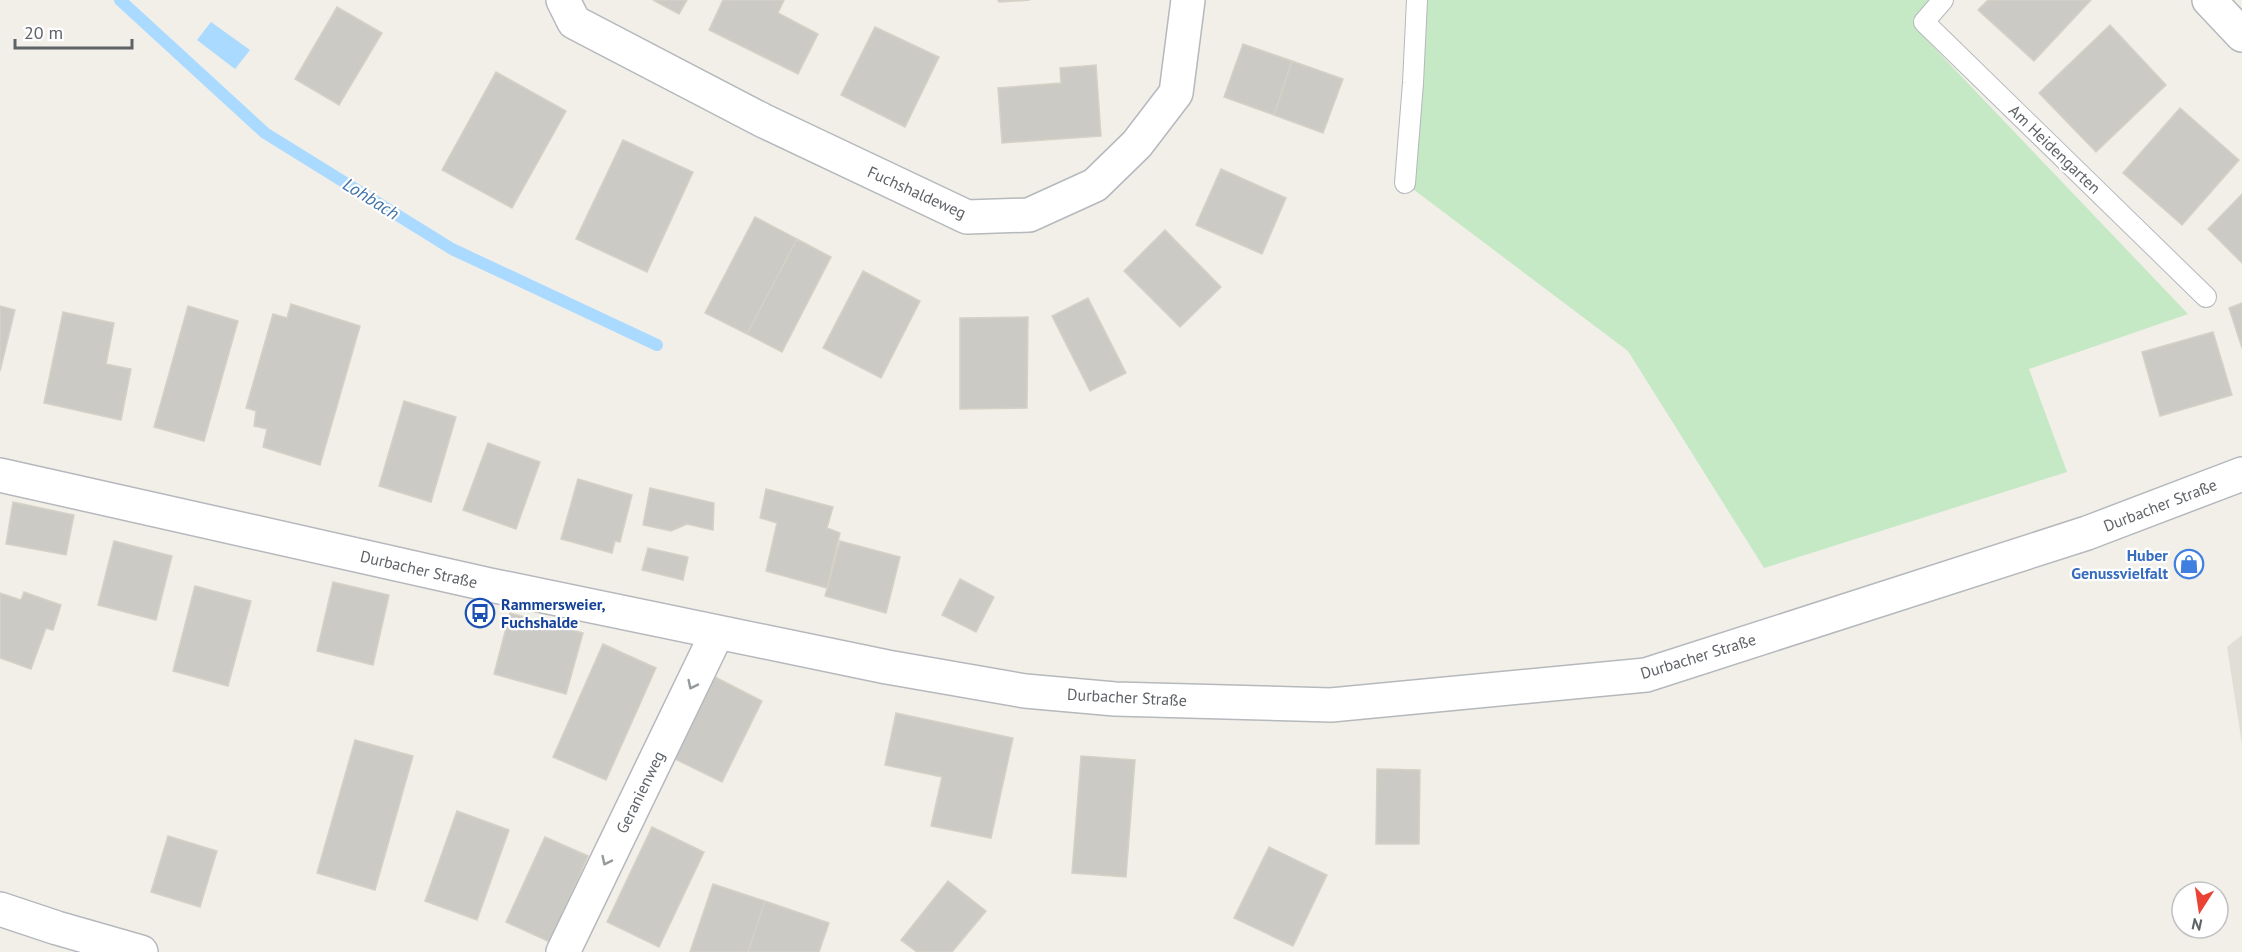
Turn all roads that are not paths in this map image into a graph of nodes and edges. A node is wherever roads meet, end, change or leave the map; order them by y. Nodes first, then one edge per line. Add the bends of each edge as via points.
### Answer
1 (564, 0) edge
2 (1188, 0) edge
3 (1417, 0) edge
4 (1943, 0) edge
5 (2209, 0) edge
6 (2242, 35) edge
7 (1405, 183) dead end
8 (2206, 297) dead end
9 (2242, 474) edge
10 (0, 475) edge
11 (717, 633) junction
12 (0, 909) edge
13 (53, 940) edge
14 (141, 952) edge
15 (563, 952) edge

1 - 2 street, Fuchshaldeweg via 574,22 765,121 966,217 1029,215 1095,185 1104,177 1137,144 1176,93
3 - 7 lane
4 - 8 lane, Am Heidengarten via 1924,22
5 - 6 street
9 - 11 street, Durbacher Straße via 2087,533 1646,675 1331,705 1115,699 1025,691
10 - 11 street, Durbacher Straße
11 -> 15 street, Geranienweg
12 - 13 street
13 - 14 street

